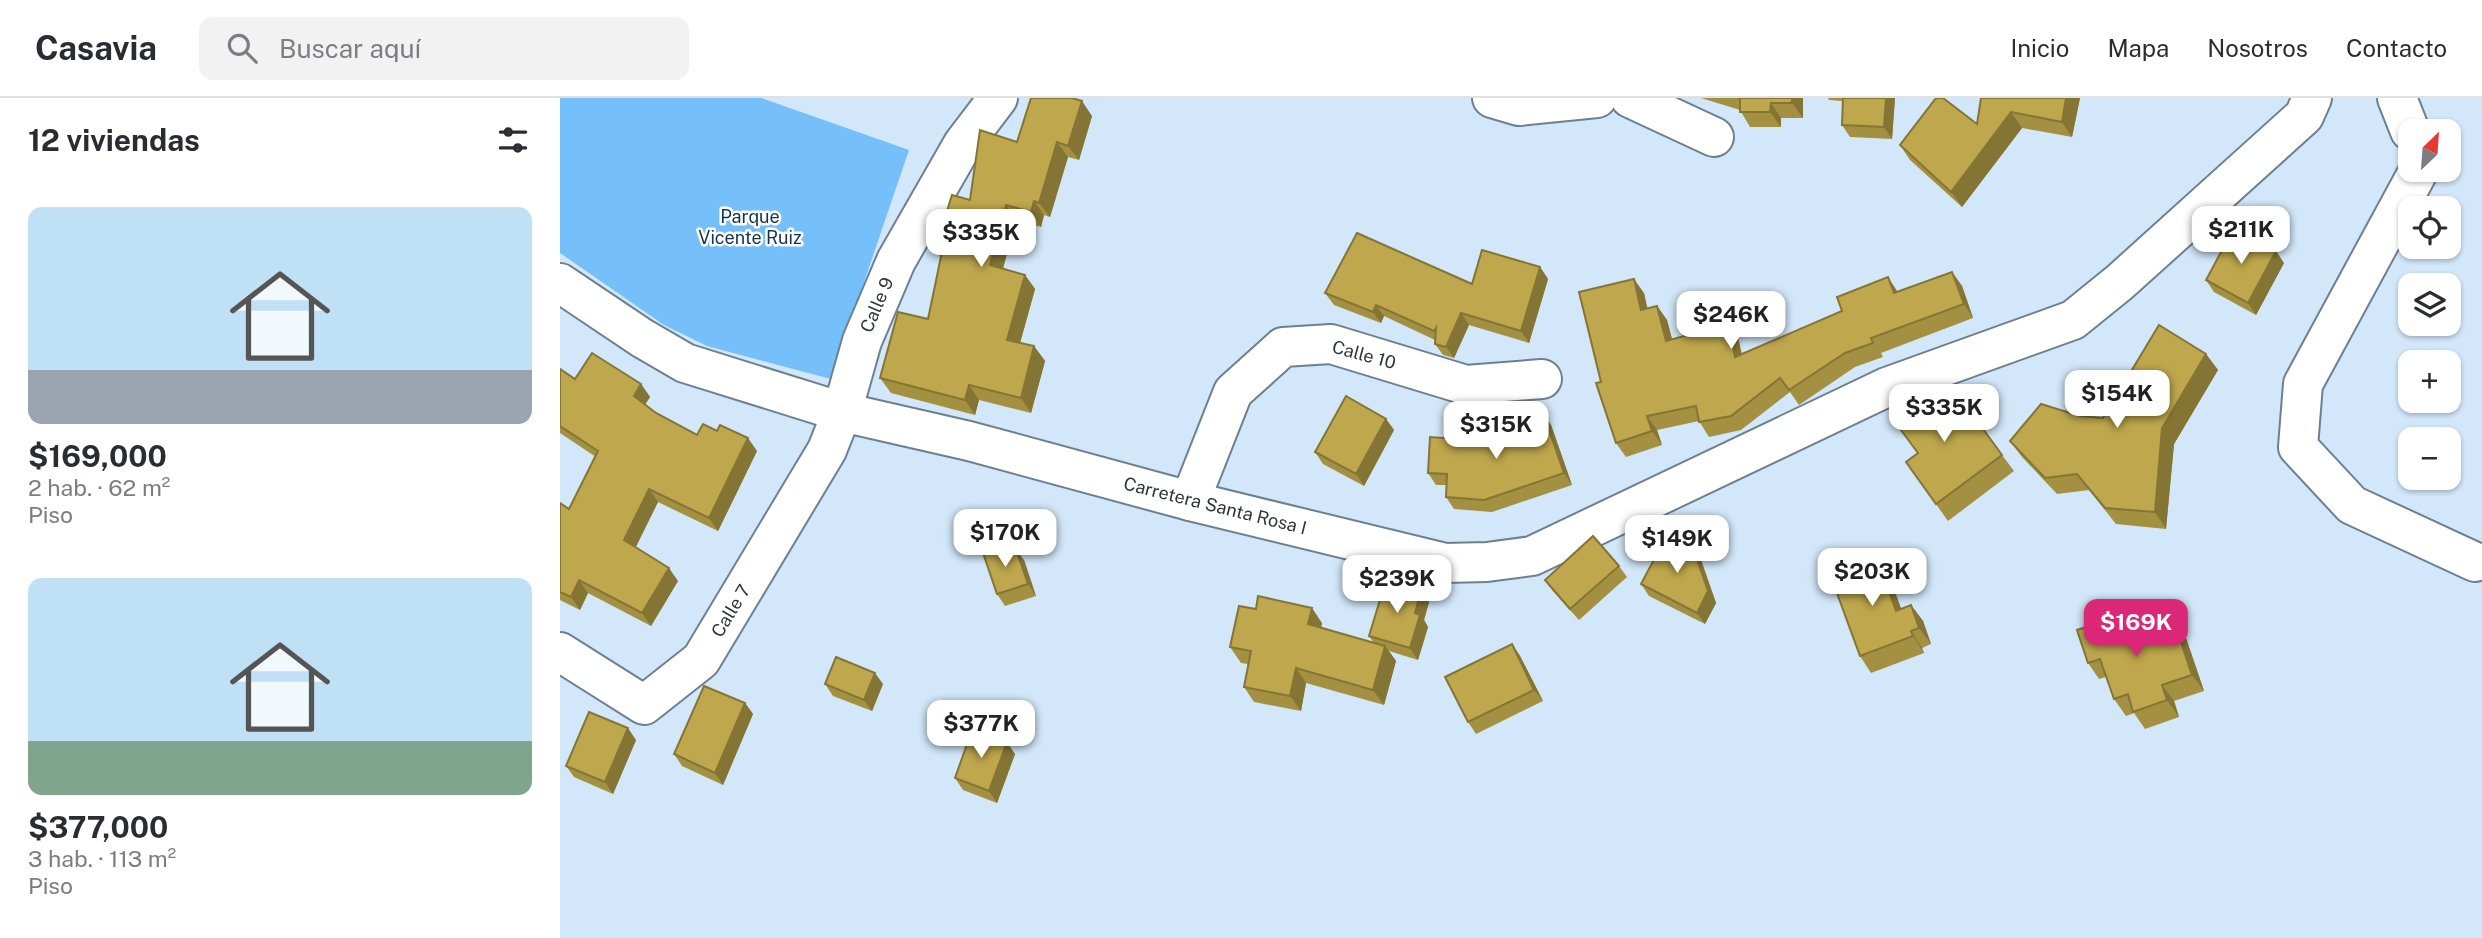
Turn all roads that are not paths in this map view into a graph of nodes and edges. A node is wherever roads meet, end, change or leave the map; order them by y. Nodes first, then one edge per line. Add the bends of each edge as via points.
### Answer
1 (998, 98) edge
2 (1492, 98) edge
3 (1597, 98) edge
4 (1630, 98) edge
5 (2312, 98) edge
6 (2397, 98) edge
7 (2405, 119) edge
8 (1714, 137) dead end
9 (2412, 182) edge
10 (560, 282) edge
11 (1542, 379) dead end
12 (842, 412) junction
13 (1190, 500) junction
14 (2475, 562) dead end
15 (560, 652) edge

1 - 12 street, Calle 9 via 963,144 896,261 862,341
2 - 3 street via 1520,106
4 - 8 street
5 - 13 street, Carretera Santa Rosa I via 2304,116 2073,320 1887,387 1532,556 1445,563
6 - 7 street
9 - 14 street via 2303,384 2298,447 2352,505
10 - 12 street, Carretera Santa Rosa I via 685,363
11 - 13 street, Calle 10 via 1466,385 1331,344 1283,347 1233,392
12 - 13 street, Carretera Santa Rosa I
12 - 15 street, Calle 7 via 827,450 701,660 644,705

